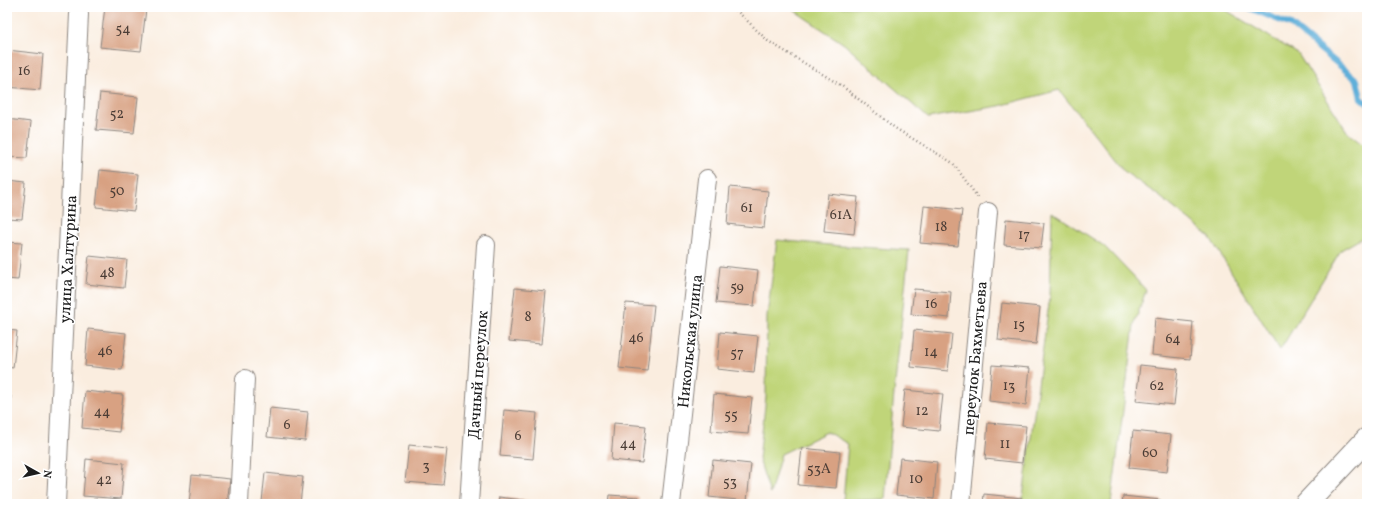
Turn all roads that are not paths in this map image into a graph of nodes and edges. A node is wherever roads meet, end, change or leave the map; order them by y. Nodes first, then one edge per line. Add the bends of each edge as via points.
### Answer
1 (79, 14) dead end
2 (707, 179) dead end
3 (988, 212) road end
4 (486, 245) dead end
5 (245, 379) dead end
6 (1367, 438) edge
7 (56, 504) edge
8 (239, 504) edge
9 (469, 504) edge
10 (671, 504) edge
11 (961, 504) edge
12 (1306, 504) edge

1 - 7 street, улица Халтурина
2 - 10 street, Никольская улица
3 - 11 street, переулок Бахметьева
4 - 9 street, Дачный переулок
5 - 8 street
6 - 12 street

